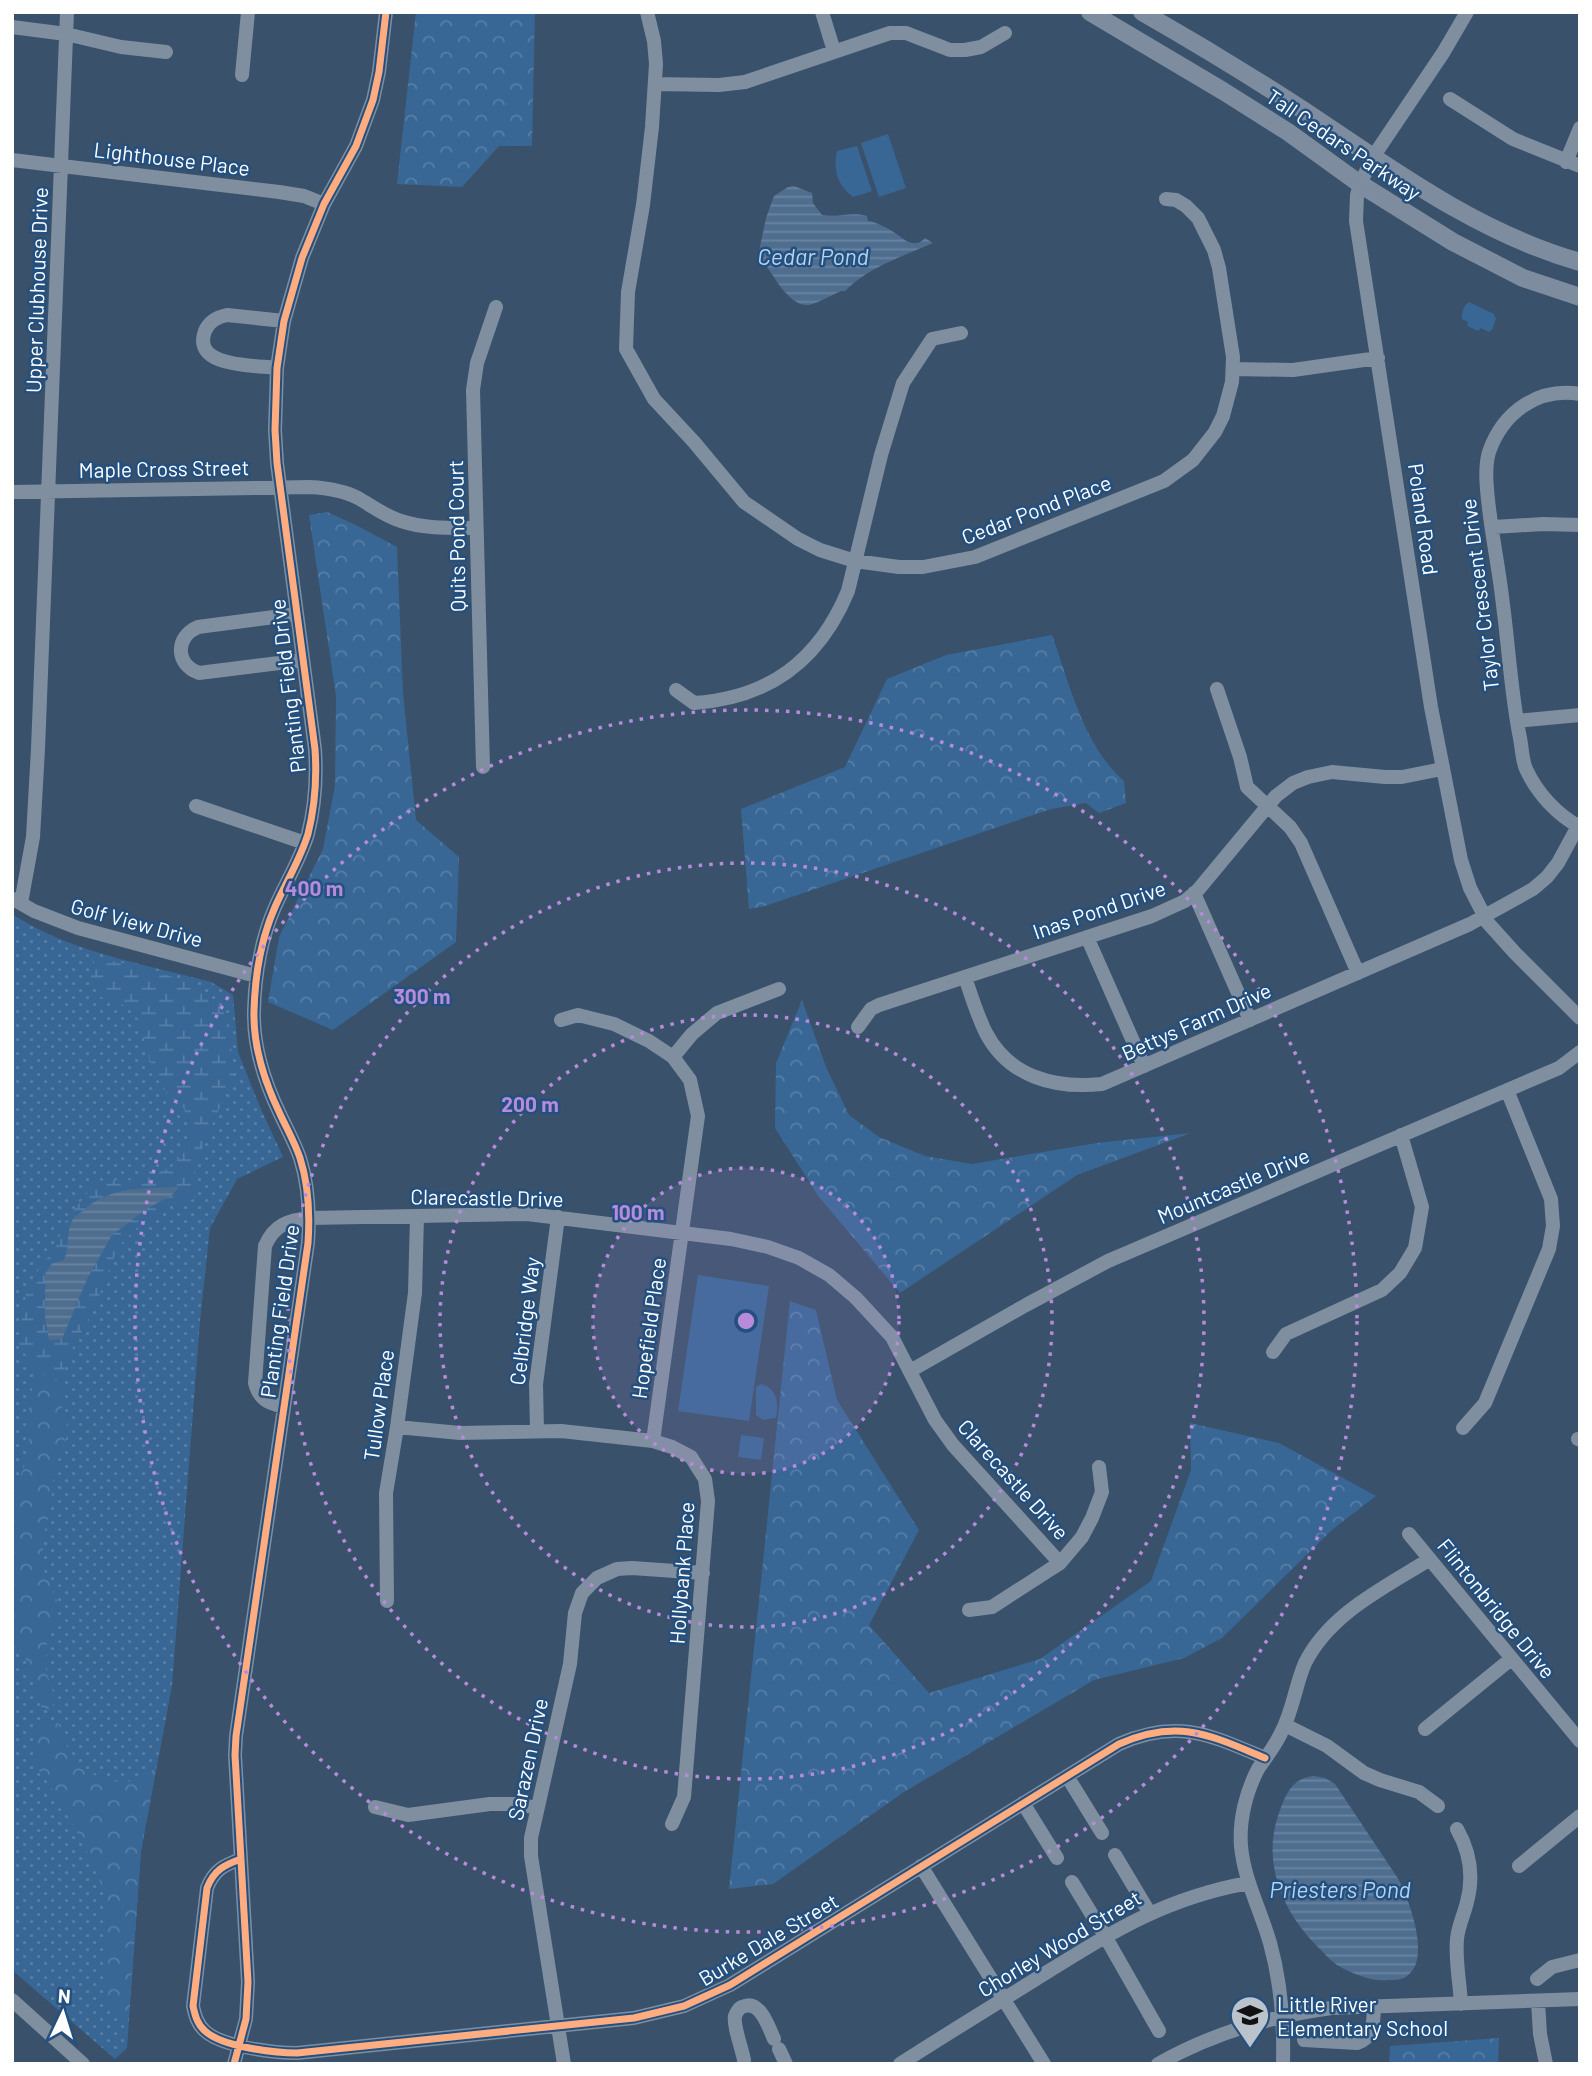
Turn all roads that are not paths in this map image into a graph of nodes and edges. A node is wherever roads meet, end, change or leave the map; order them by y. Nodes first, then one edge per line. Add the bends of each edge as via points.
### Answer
1 (67, 12) edge
2 (248, 12) edge
3 (386, 12) edge
4 (647, 12) edge
5 (822, 12) edge
6 (1090, 12) edge
7 (1142, 12) edge
8 (1467, 12) edge
9 (12, 27) edge
10 (1005, 33) dead end
11 (66, 34) junction
12 (834, 51) junction
13 (166, 52) dead end
14 (243, 75) dead end
15 (655, 85) junction
16 (1450, 99) dead end
17 (1580, 128) edge
18 (1373, 157) junction
19 (12, 160) edge
20 (1573, 164) edge
21 (62, 165) junction
22 (1360, 184) junction
23 (1166, 199) dead end
24 (324, 204) junction
25 (1580, 262) edge
26 (1580, 297) edge
27 (496, 307) dead end
28 (284, 321) junction
29 (961, 333) dead end
30 (1378, 358) junction
31 (277, 368) junction
32 (1233, 369) junction
33 (1580, 394) edge
34 (280, 487) junction
35 (48, 491) junction
36 (12, 492) edge
37 (1580, 525) edge
38 (1493, 527) junction
39 (476, 528) junction
40 (855, 561) junction
41 (297, 614) junction
42 (303, 660) junction
43 (676, 690) dead end
44 (1217, 690) dead end
45 (1580, 715) edge
46 (1517, 721) junction
47 (483, 767) dead end
48 (1443, 769) junction
49 (196, 806) dead end
50 (1267, 806) junction
51 (1579, 827) edge
52 (305, 843) junction
53 (1194, 893) junction
54 (17, 901) edge
55 (1485, 916) junction
56 (1087, 937) junction
57 (1358, 973) junction
58 (256, 976) junction
59 (965, 977) junction
60 (779, 989) dead end
61 (1580, 1018) edge
62 (561, 1020) dead end
63 (1250, 1020) junction
64 (858, 1027) dead end
65 (1580, 1052) edge
66 (673, 1057) junction
67 (1144, 1066) junction
68 (1507, 1090) junction
69 (1401, 1135) junction
70 (417, 1216) junction
71 (558, 1217) junction
72 (310, 1219) junction
73 (681, 1233) junction
74 (1273, 1352) dead end
75 (910, 1371) junction
76 (284, 1407) junction
77 (397, 1427) junction
78 (1462, 1428) dead end
79 (537, 1430) junction
80 (653, 1441) junction
81 (1099, 1467) dead end
82 (1409, 1534) dead end
83 (1430, 1559) junction
84 (1060, 1563) junction
85 (703, 1573) junction
86 (387, 1601) dead end
87 (969, 1610) dead end
88 (1511, 1659) junction
89 (1285, 1725) junction
90 (1425, 1729) dead end
91 (1580, 1741) edge
92 (1265, 1758) junction
93 (1067, 1776) junction
94 (1023, 1803) junction
95 (1438, 1806) dead end
96 (375, 1807) dead end
97 (537, 1808) junction
98 (1580, 1816) edge
99 (672, 1824) dead end
100 (1457, 1829) dead end
101 (1102, 1833) dead end
102 (1115, 1855) dead end
103 (1057, 1858) dead end
104 (241, 1859) junction
105 (921, 1866) junction
106 (1519, 1866) dead end
107 (1072, 1881) dead end
108 (1249, 1883) junction
109 (1149, 1912) junction
110 (1105, 1936) junction
111 (1580, 1960) edge
112 (1537, 1979) dead end
113 (730, 1985) junction
114 (1004, 1999) junction
115 (1580, 1999) edge
116 (12, 2000) edge
117 (1538, 2002) junction
118 (1461, 2004) junction
119 (743, 2007) junction
120 (1374, 2007) junction
121 (1282, 2016) junction
122 (558, 2026) junction
123 (1159, 2031) dead end
124 (1304, 2040) dead end
125 (240, 2045) junction
126 (744, 2060) dead end
127 (904, 2063) edge
128 (83, 2064) edge
129 (234, 2064) edge
130 (564, 2064) edge
131 (786, 2064) edge
132 (1044, 2064) edge
133 (1158, 2064) edge
134 (1283, 2064) edge
135 (1546, 2064) edge

1 - 11 street, Upper Clubhouse Drive
2 - 14 street
3 - 24 street, Planting Field Drive via 379,72 367,120
4 - 15 street, Cedar Pond Place
5 - 12 street
6 - 22 main road, Tall Cedars Parkway via 1277,125
7 - 18 main road, Tall Cedars Parkway
8 - 18 street, Poland Road
9 - 11 street
10 - 12 street via 965,50 950,50 906,33 890,33
11 - 13 street
11 - 21 street, Upper Clubhouse Drive
12 - 15 street via 745,82
15 - 40 street, Cedar Pond Place via 643,205 628,292 626,349 654,399 744,502 798,539
16 - 20 street via 1513,139
17 - 20 street
18 - 22 street, Poland Road
18 - 25 main road, Tall Cedars Parkway via 1474,219
19 - 21 street, Lighthouse Place
21 - 24 street, Lighthouse Place via 279,192
21 - 35 street, Upper Clubhouse Drive
22 - 26 main road, Tall Cedars Parkway via 1453,242 1523,278
22 - 30 street, Poland Road via 1356,221
23 - 32 street, Cedar Pond Place via 1176,200 1198,218 1214,250
24 - 28 street, Planting Field Drive
27 - 39 street, Quits Pond Court via 474,383
28 - 31 street, Planting Field Drive
28 - 31 street via 220,316 209,324 204,337 207,351 217,360
29 - 40 street via 932,339 904,383
30 - 32 street via 1293,370
30 - 48 street, Poland Road
31 - 34 street, Planting Field Drive via 275,430
32 - 40 street, Cedar Pond Place via 1229,399 1215,432 1193,460 1164,481 975,557 923,567
33 - 38 street, Taylor Crescent Drive via 1543,395 1508,418 1488,454
34 - 35 street, Maple Cross Street
34 - 39 street, Maple Cross Street via 342,492 412,524
34 - 41 street, Planting Field Drive
35 - 36 street, Maple Cross Street
35 - 54 street, Upper Clubhouse Drive via 33,837
37 - 38 street
38 - 46 street, Taylor Crescent Drive
39 - 47 street, Quits Pond Court
40 - 43 street via 848,591 830,627 788,673 750,693 712,702 694,703
41 - 42 street, Planting Field Drive
41 - 42 street via 198,627 186,634 180,654 187,666 199,673
42 - 52 street, Planting Field Drive via 316,770
44 - 50 street via 1247,788
45 - 46 street
46 - 51 street, Taylor Crescent Drive via 1525,768 1552,807
48 - 50 street, Inas Pond Drive via 1385,778 1322,774 1284,789
48 - 55 street, Poland Road via 1461,860
49 - 52 street
50 - 53 street, Inas Pond Drive
50 - 57 street via 1301,843
51 - 55 street, Bettys Farm Drive via 1547,877
52 - 58 street, Planting Field Drive via 268,925
53 - 56 street, Inas Pond Drive via 1167,911
53 - 63 street
54 - 58 street, Golf View Drive via 78,928
55 - 57 street, Bettys Farm Drive
55 - 61 street, Poland Road
56 - 59 street, Inas Pond Drive
56 - 67 street
57 - 63 street, Bettys Farm Drive
58 - 72 street, Planting Field Drive via 254,1016 262,1067 300,1158
59 - 64 street, Inas Pond Drive via 879,1004
59 - 67 street, Bettys Farm Drive via 990,1040 1028,1074 1059,1084 1088,1085 1102,1084
60 - 66 street via 717,1013
62 - 66 street, Hopefield Place via 578,1015 614,1024
63 - 67 street, Bettys Farm Drive
65 - 68 street, Mountcastle Drive via 1559,1068
66 - 73 street, Hopefield Place via 690,1080 698,1116
68 - 69 street, Mountcastle Drive
68 - 78 street via 1551,1199 1553,1226 1549,1249 1485,1403
69 - 74 street via 1422,1207 1415,1248 1400,1273 1382,1290 1286,1334
69 - 75 street, Mountcastle Drive via 1108,1261
70 - 71 street, Clarecastle Drive
70 - 72 street, Clarecastle Drive
70 - 77 street, Tullow Place via 415,1293
71 - 73 street, Clarecastle Drive
71 - 79 street, Celbridge Way via 536,1384
72 - 76 street, Planting Field Drive
72 - 76 street, Clarecastle Drive via 276,1228 264,1251 255,1384 262,1398
73 - 75 street, Clarecastle Drive via 768,1247 829,1275 892,1337
73 - 80 street, Hopefield Place
75 - 84 street, Clarecastle Drive via 953,1445
76 - 104 street, Planting Field Drive via 236,1736
77 - 79 street, Hollybank Place via 460,1433
77 - 86 street, Tullow Place via 386,1493
79 - 80 street, Hollybank Place
80 - 85 street, Hollybank Place via 691,1457 705,1479
81 - 84 street via 1102,1492 1092,1518
82 - 83 street, Flintonbridge Drive
83 - 88 street, Flintonbridge Drive
83 - 89 street via 1351,1609 1324,1634 1305,1664
84 - 87 street via 992,1608
85 - 97 street, Sarazen Drive via 617,1569 582,1592
85 - 99 street, Hollybank Place via 684,1797
88 - 90 street
88 - 91 street, Flintonbridge Drive
89 - 92 street
89 - 95 street via 1327,1746 1364,1773 1419,1792
92 - 93 street, Burke Dale Street via 1201,1733 1169,1730 1119,1744
92 - 108 street via 1249,1790 1241,1826
93 - 94 street, Burke Dale Street
93 - 101 street
94 - 103 street
94 - 105 street, Burke Dale Street
96 - 97 street via 408,1815 490,1804
97 - 122 street, Sarazen Drive via 531,1856
98 - 106 street
100 - 118 street via 1470,1862 1470,1885 1457,1943
102 - 109 street
104 - 125 street, Planting Field Drive via 248,1982
104 - 125 street, Burke Dale Street via 216,1871 207,1888 193,2006 205,2031
105 - 113 street, Burke Dale Street
105 - 114 street
107 - 110 street
108 - 109 street, Chorley Wood Street
108 - 121 street via 1271,1947
109 - 110 street, Chorley Wood Street
110 - 114 street, Chorley Wood Street
110 - 123 street
111 - 112 street via 1552,1967
113 - 119 street
113 - 122 street, Burke Dale Street via 659,2013
114 - 127 street, Chorley Wood Street
114 - 132 street
115 - 117 street
116 - 128 street
117 - 118 street
117 - 135 street
118 - 120 street
119 - 126 street via 735,2022
119 - 131 street via 760,2011
120 - 121 street
120 - 124 street via 1372,2030 1364,2041
121 - 133 street via 1215,2036
121 - 134 street
122 - 125 street, Burke Dale Street via 298,2053
122 - 130 street, Sarazen Drive
125 - 129 street, Planting Field Drive

